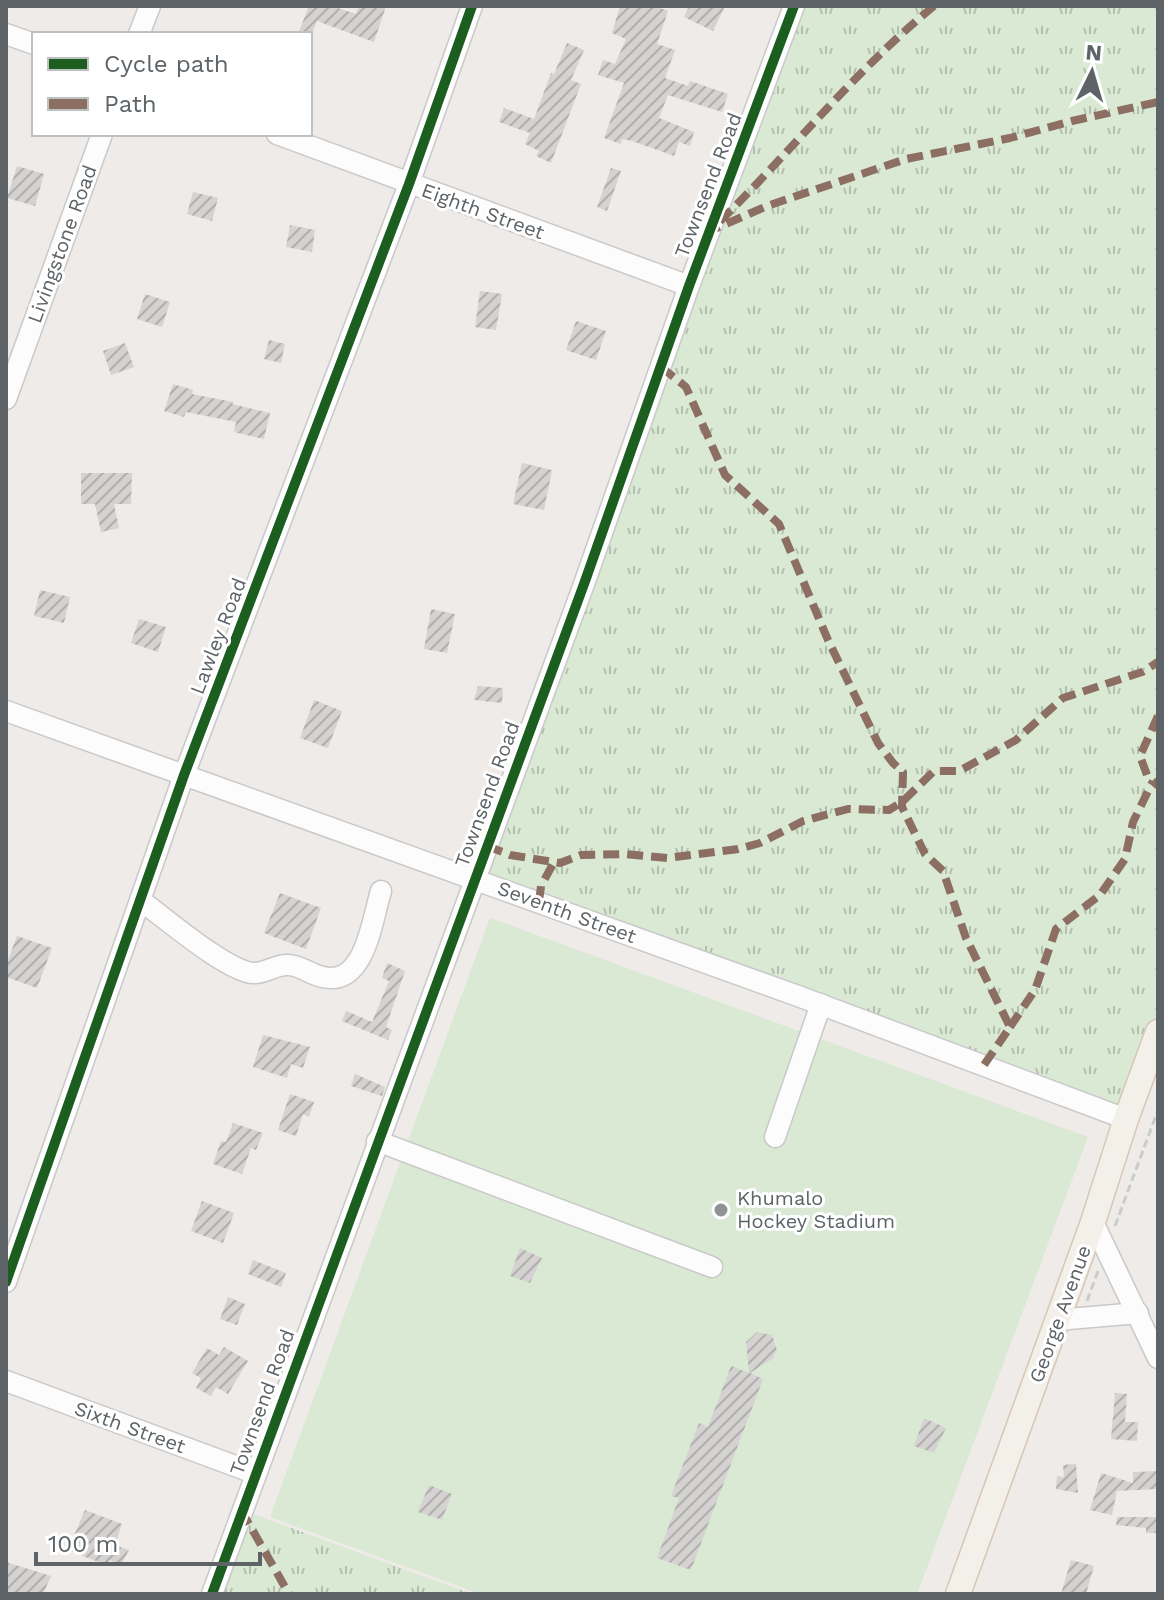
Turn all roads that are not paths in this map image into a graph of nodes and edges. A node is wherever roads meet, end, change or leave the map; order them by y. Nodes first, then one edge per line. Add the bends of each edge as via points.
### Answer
1 (150, 6) edge
2 (472, 6) edge
3 (794, 6) edge
4 (140, 32) edge
5 (6, 34) edge
6 (32, 43) edge
7 (101, 136) edge
8 (282, 136) edge
9 (409, 184) junction
10 (689, 286) junction
11 (6, 399) edge
12 (6, 711) edge
13 (184, 775) junction
14 (475, 878) junction
15 (381, 891) dead end
16 (140, 900) junction
17 (821, 1004) junction
18 (1158, 1032) edge
19 (1126, 1119) junction
20 (775, 1137) dead end
21 (377, 1141) junction
22 (1093, 1222) junction
23 (712, 1267) dead end
24 (6, 1282) edge
25 (1138, 1313) junction
26 (1057, 1320) junction
27 (1158, 1358) edge
28 (6, 1381) edge
29 (254, 1473) junction
30 (212, 1594) edge
31 (958, 1594) edge

1 - 4 street
2 - 9 street, Lawley Road
3 - 10 street, Townsend Road
5 - 6 street
7 - 11 street, Livingstone Road
8 - 9 street, Eighth Street
9 - 10 street, Eighth Street
9 - 13 street, Lawley Road
10 - 14 street, Townsend Road
12 - 13 street, Seventh Street
13 - 14 street, Seventh Street
13 - 16 street, Lawley Road
14 - 17 street, Seventh Street
14 - 21 street, Townsend Road
15 - 16 street via 356,967 344,977 325,978 286,964 259,973 238,970
16 - 24 street, Lawley Road
17 - 19 street, Seventh Street
17 - 20 street
18 - 19 main road, George Avenue
19 - 22 main road, George Avenue
21 - 23 street
21 - 29 street, Townsend Road
22 - 25 street
22 - 26 main road, George Avenue
25 - 26 street
25 - 27 street
26 - 31 main road, George Avenue
28 - 29 street, Sixth Street
29 - 30 street, Townsend Road

